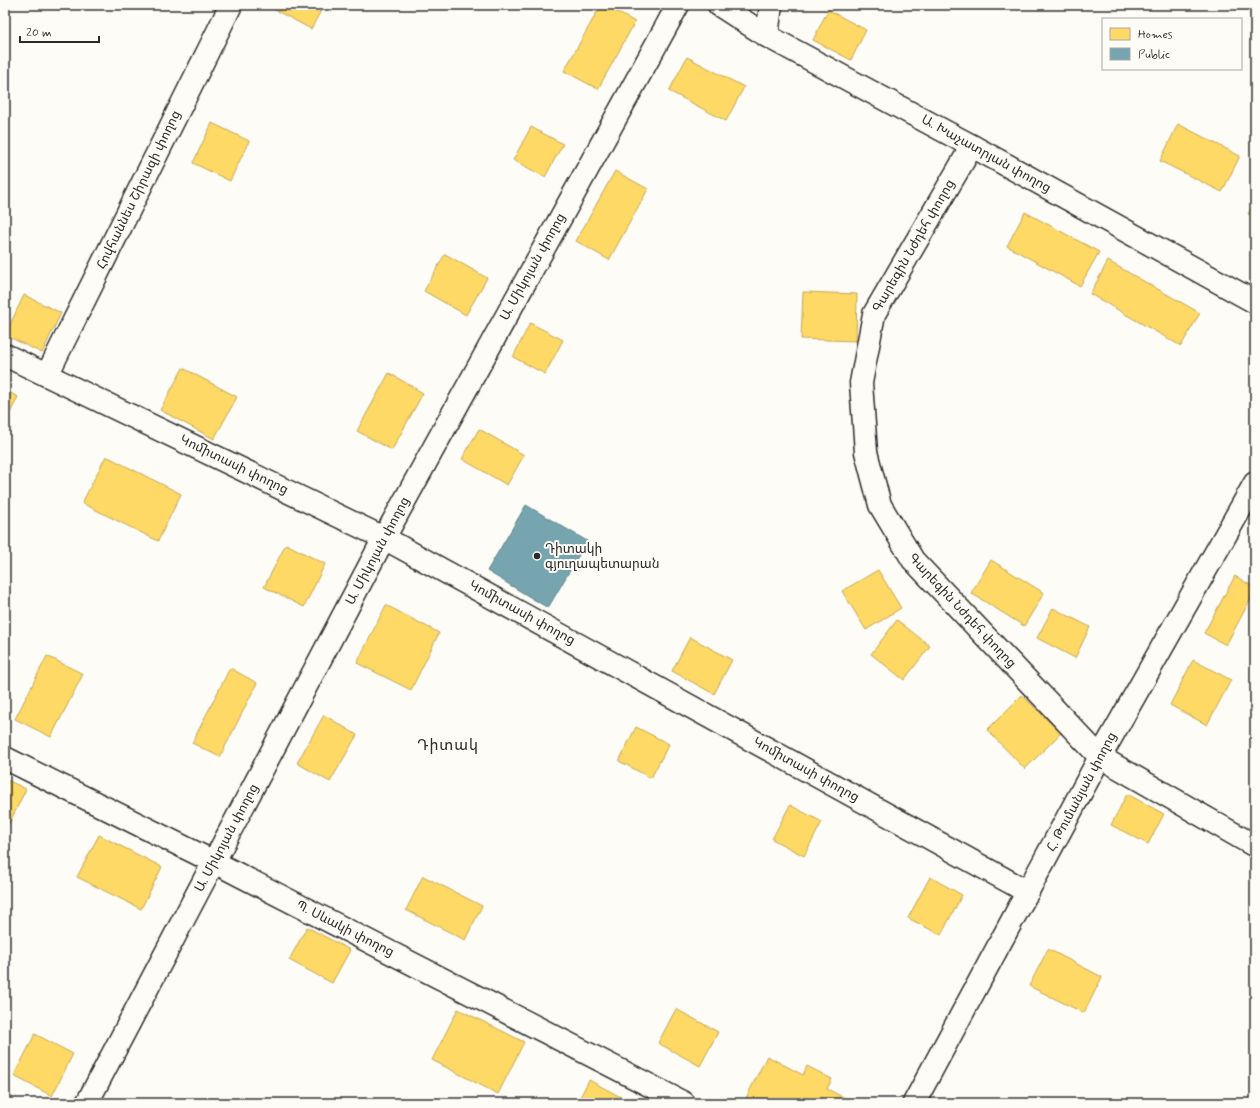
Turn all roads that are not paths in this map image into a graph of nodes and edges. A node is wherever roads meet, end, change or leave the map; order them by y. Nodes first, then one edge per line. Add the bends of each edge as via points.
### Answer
1 (231, 5) edge
2 (678, 5) edge
3 (719, 5) edge
4 (771, 5) edge
5 (767, 36) junction
6 (972, 146) junction
7 (1255, 302) edge
8 (5, 355) edge
9 (47, 376) junction
10 (1255, 483) edge
11 (384, 538) junction
12 (1100, 757) junction
13 (5, 758) edge
14 (1255, 846) edge
15 (214, 862) junction
16 (1028, 892) junction
17 (88, 1103) edge
18 (684, 1103) edge
19 (914, 1103) edge

1 - 9 street, Հովհաննես Շիրազի փողոց
2 - 11 street, Ա. Միկոյան փողոց
3 - 5 street, Ա. Խաչատրյան փողոց
4 - 5 street
5 - 6 street, Ա. Խաչատրյան փողոց
6 - 7 street, Ա. Խաչատրյան փողոց
6 - 12 street, Գարեգին Նժդեհ փողոց via 874,314 861,384 866,452 880,505 913,560
8 - 9 street, Կոմիտասի փողոց
9 - 11 street, Կոմիտասի փողոց
10 - 12 street, Հ. Թումանյան փողոց
11 - 15 street, Ա. Միկոյան փողոց
11 - 16 street, Կոմիտասի փողոց
12 - 14 street, Գարեգին Նժդեհ փողոց
12 - 16 street, Հ. Թումանյան փողոց
13 - 15 street, Պ. Սևակի փողոց
15 - 17 street, Ա. Միկոյան փողոց
15 - 18 street, Պ. Սևակի փողոց
16 - 19 street, Հ. Թումանյան փողոց

